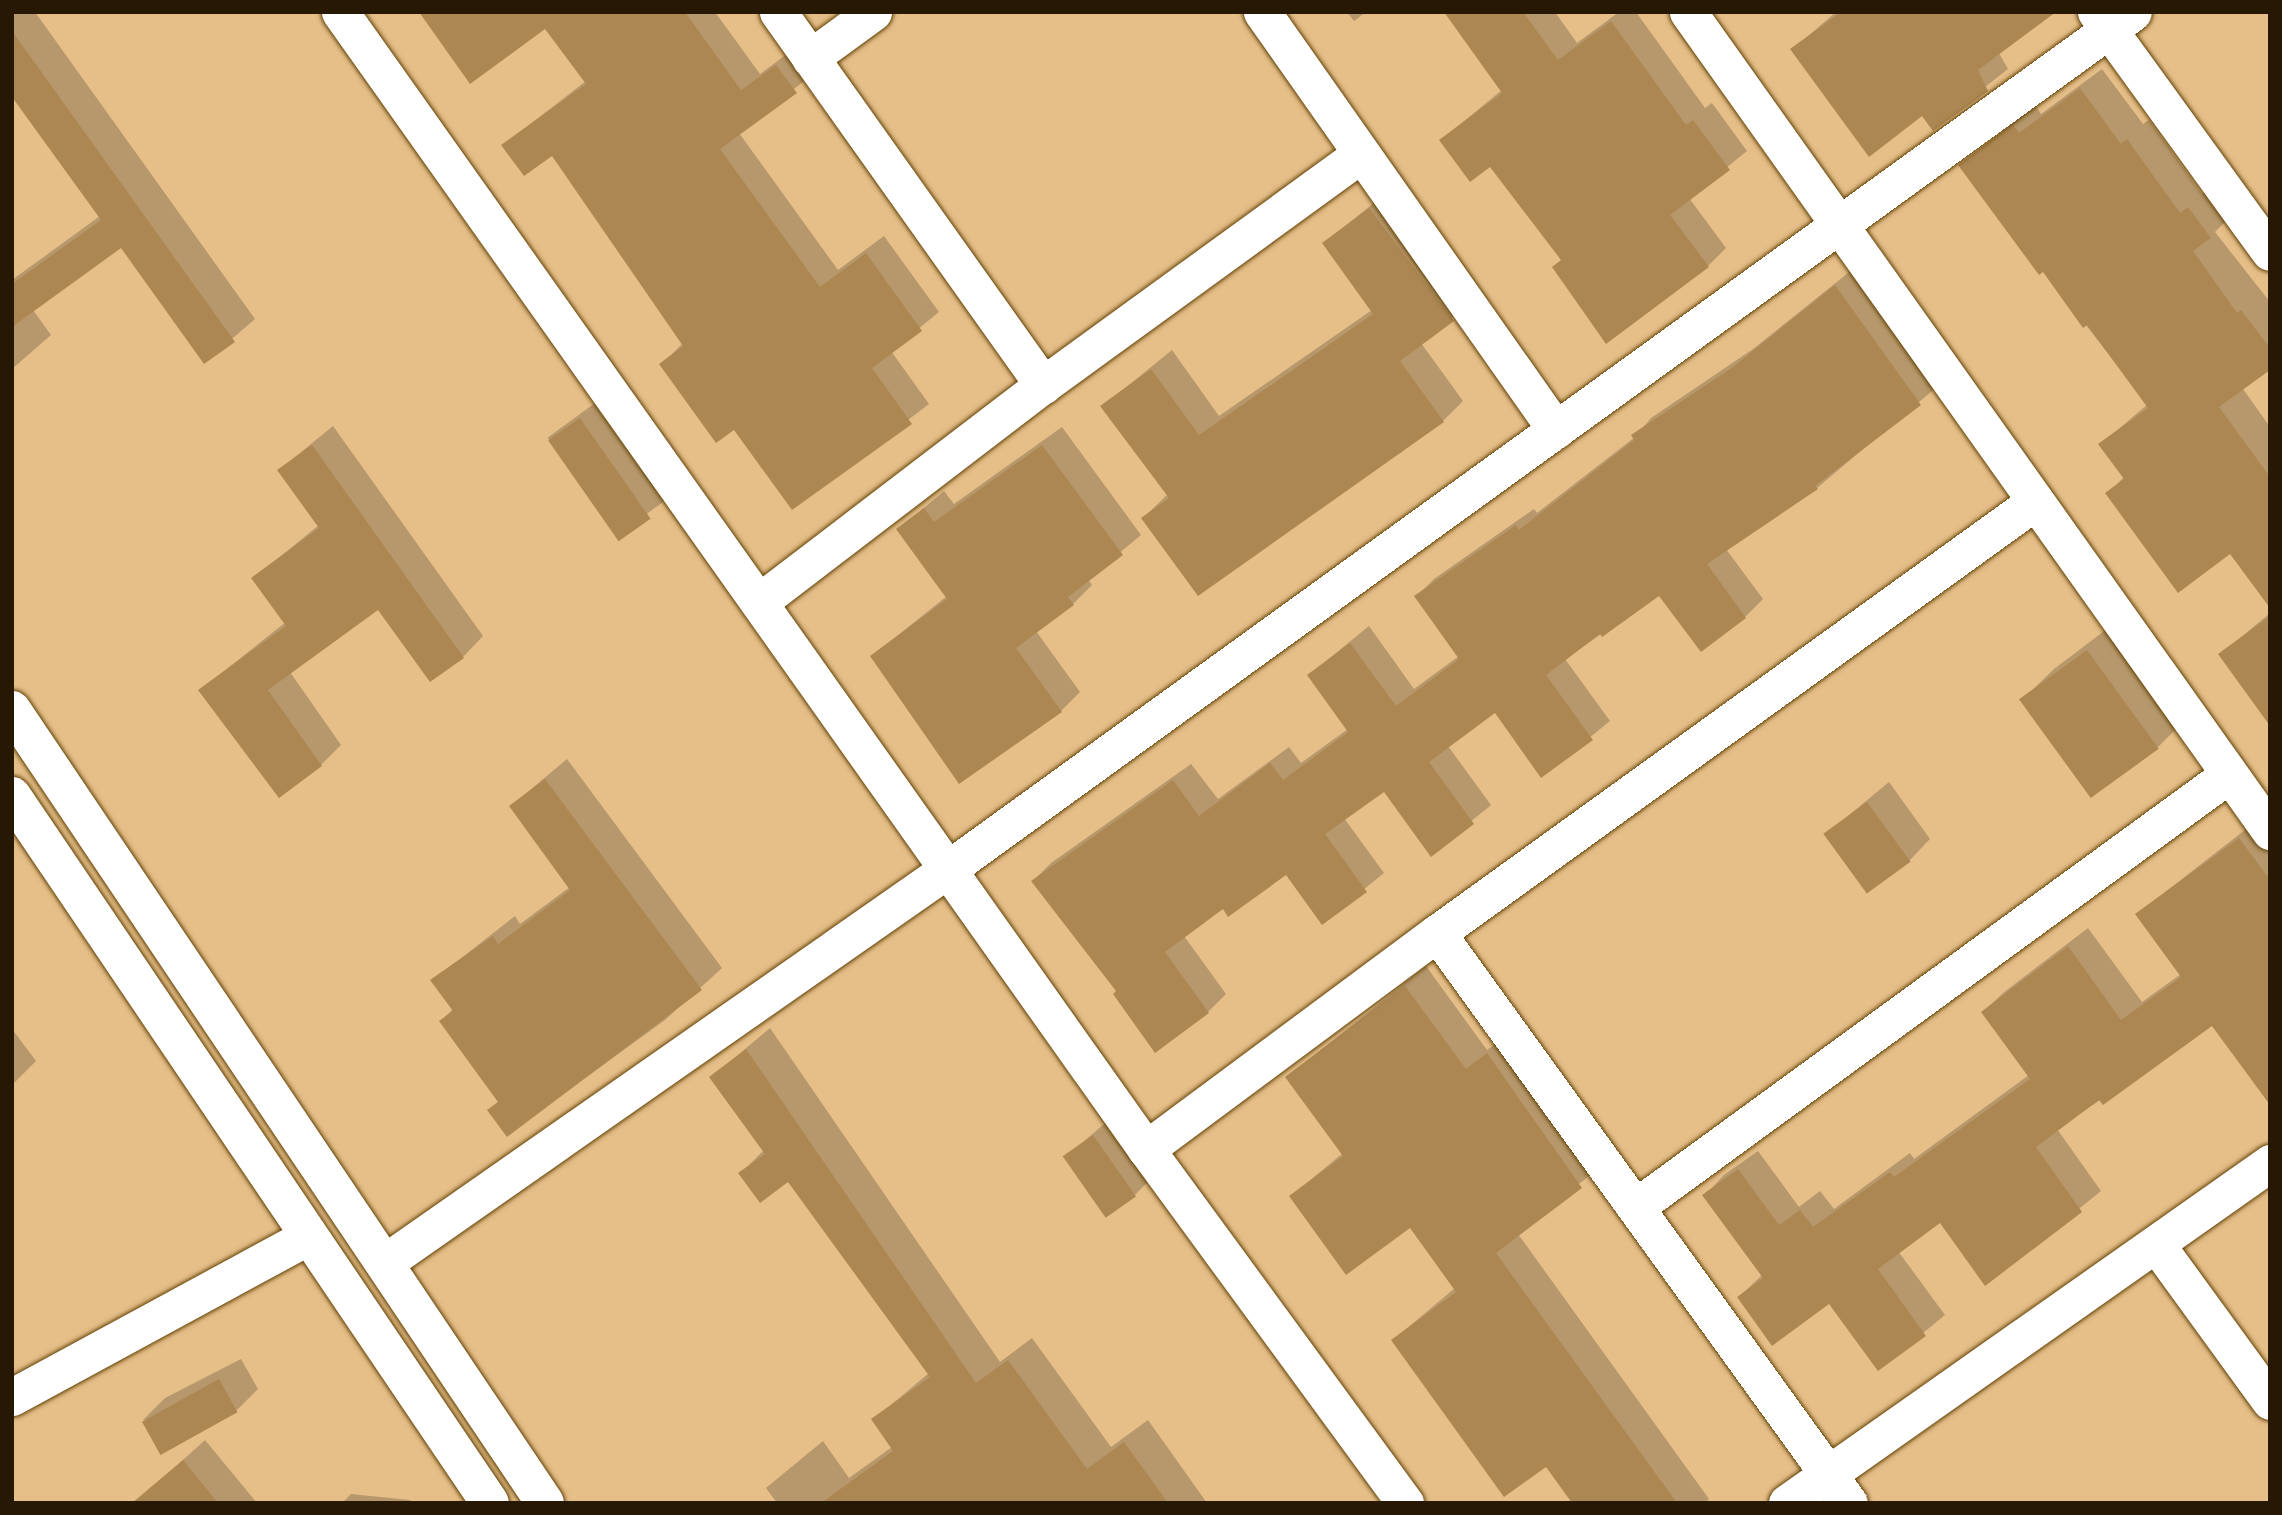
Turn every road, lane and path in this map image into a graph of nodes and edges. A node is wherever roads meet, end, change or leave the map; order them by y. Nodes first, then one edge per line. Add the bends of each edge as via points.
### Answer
1 (340, 12) edge
2 (778, 12) edge
3 (873, 12) edge
4 (1262, 12) edge
5 (1688, 12) edge
6 (2113, 18) edge
7 (810, 58) junction
8 (1361, 154) junction
9 (1840, 224) junction
10 (2270, 252) edge
11 (1044, 385) junction
12 (1556, 430) junction
13 (2033, 503) junction
14 (759, 602) junction
15 (12, 710) edge
16 (2228, 775) junction
17 (12, 796) edge
18 (2270, 831) edge
19 (948, 869) junction
20 (1437, 933) junction
21 (1146, 1149) junction
22 (2270, 1163) edge
23 (1637, 1206) junction
24 (307, 1237) junction
25 (2157, 1244) junction
26 (384, 1263) junction
27 (12, 1397) edge
28 (2270, 1401) edge
29 (1839, 1488) edge
30 (490, 1503) edge
31 (545, 1503) edge
32 (1405, 1503) edge
33 (1787, 1503) edge

1 - 14 street
2 - 7 street
3 - 7 street
4 - 8 street
5 - 9 street
6 - 9 street
6 - 10 street
7 - 11 street
8 - 11 street
8 - 12 street
9 - 12 street
9 - 13 street
11 - 14 street
12 - 19 street
13 - 16 street
13 - 20 street
14 - 19 street
15 - 26 main road
16 - 18 street
16 - 23 street
17 - 24 main road
19 - 21 street
19 - 26 street
20 - 21 street
20 - 23 street
21 - 32 street
22 - 25 street
23 - 29 street
24 - 27 street
24 - 30 main road
25 - 28 street
25 - 29 street
26 - 31 main road
29 - 33 street

